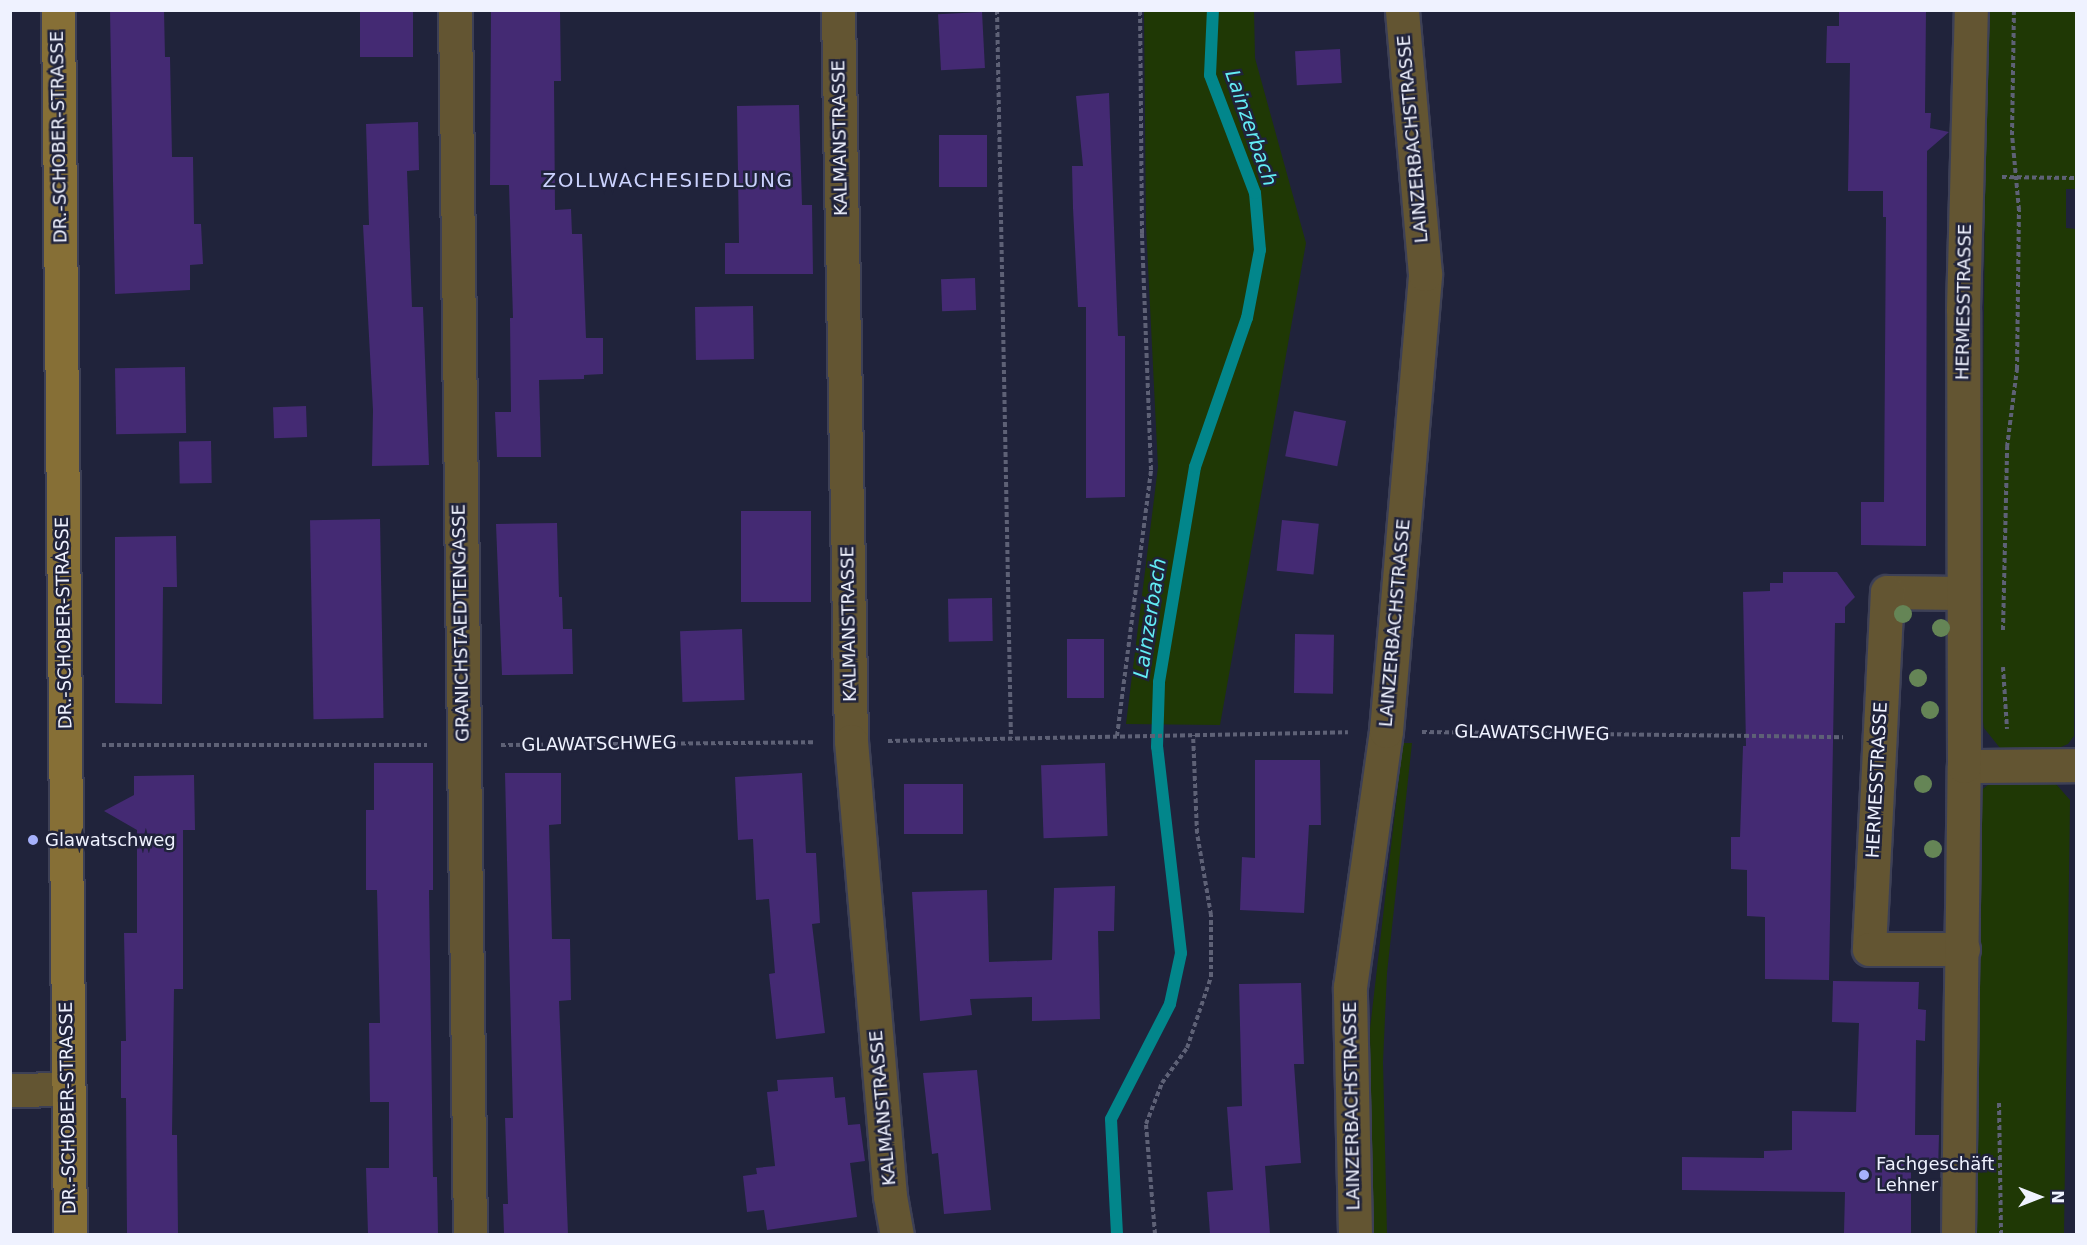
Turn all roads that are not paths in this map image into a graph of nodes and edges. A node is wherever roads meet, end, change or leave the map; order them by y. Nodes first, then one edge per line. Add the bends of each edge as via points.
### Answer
1 (58, 10) edge
2 (455, 10) edge
3 (838, 10) edge
4 (1402, 10) edge
5 (1971, 10) edge
6 (1962, 593) junction
7 (2076, 765) edge
8 (1964, 766) junction
9 (1963, 949) junction
10 (68, 1089) junction
11 (10, 1090) edge
12 (69, 1234) edge
13 (470, 1234) edge
14 (897, 1234) edge
15 (1355, 1234) edge
16 (1958, 1234) edge

1 - 10 street, DR.-SCHOBER-STRASSE
2 - 13 street, GRANICHSTAEDTENGASSE
3 - 14 street, KALMANSTRASSE via 851,741 890,1196
4 - 15 street, LAINZERBACHSTRASSE via 1425,274 1386,731 1350,987
5 - 6 street, HERMESSTRASSE
6 - 8 street, HERMESSTRASSE
6 - 9 street, HERMESSTRASSE via 1887,592 1869,949
7 - 8 street
8 - 9 street, HERMESSTRASSE
9 - 16 street, HERMESSTRASSE
10 - 11 street
10 - 12 street, DR.-SCHOBER-STRASSE

